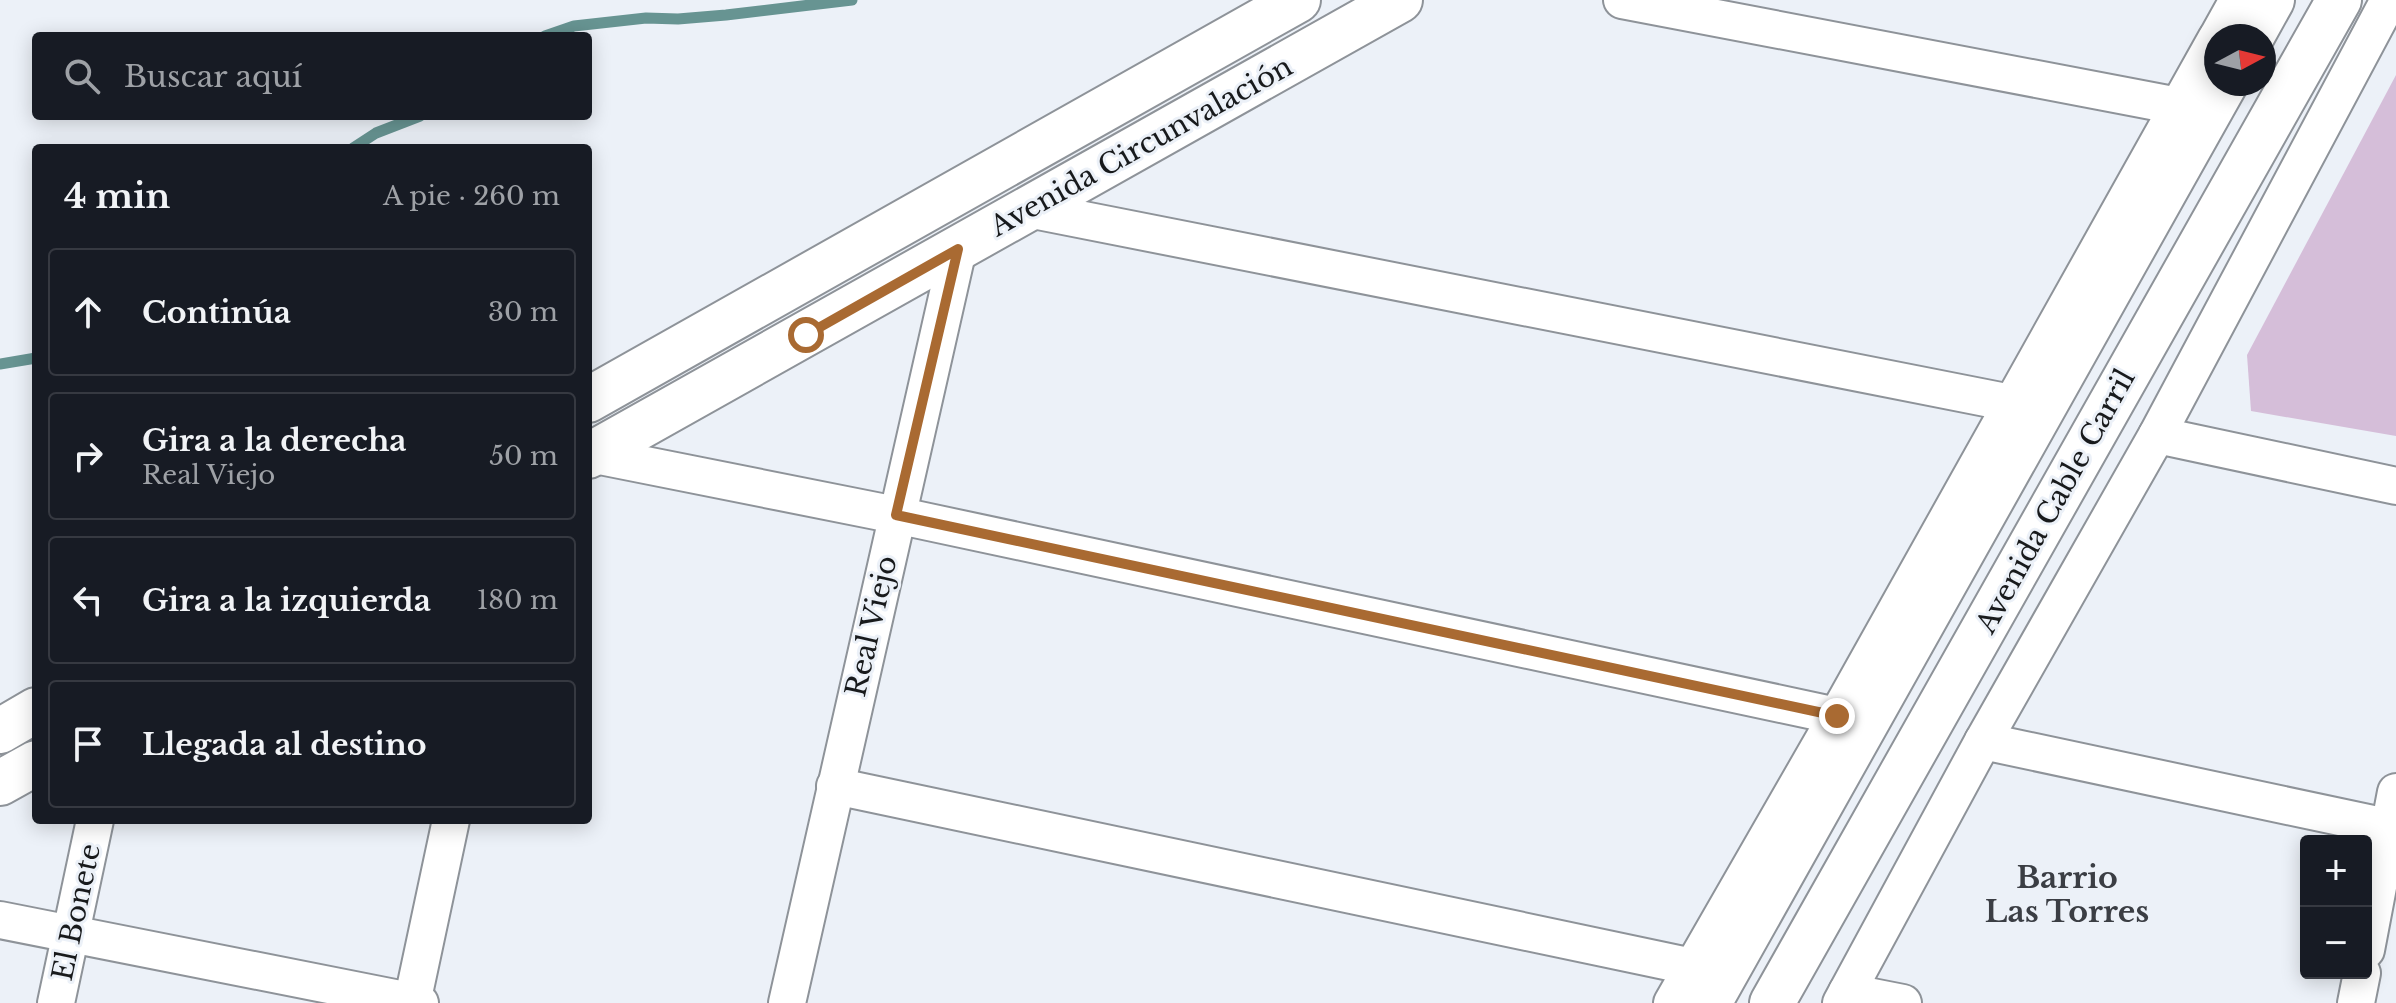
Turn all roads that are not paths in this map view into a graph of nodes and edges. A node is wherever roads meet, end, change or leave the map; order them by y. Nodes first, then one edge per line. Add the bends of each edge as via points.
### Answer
1 (1298, 0) edge
2 (1400, 0) edge
3 (1622, 0) edge
4 (2238, 0) edge
5 (2272, 0) edge
6 (2339, 0) edge
7 (2389, 0) edge
8 (2225, 24) edge
9 (2259, 24) edge
10 (2204, 61) edge
11 (2218, 96) edge
12 (2178, 106) junction
13 (1028, 209) junction
14 (958, 249) junction
15 (592, 398) edge
16 (2011, 403) junction
17 (2157, 435) junction
18 (592, 453) edge
19 (592, 456) edge
20 (2396, 486) edge
21 (896, 515) junction
22 (32, 712) edge
23 (1837, 716) junction
24 (0, 731) edge
25 (1983, 741) junction
26 (32, 765) edge
27 (0, 783) edge
28 (835, 786) junction
29 (2396, 792) edge
30 (94, 824) edge
31 (450, 824) edge
32 (2392, 828) edge
33 (0, 920) edge
34 (2372, 922) edge
35 (71, 933) junction
36 (2361, 979) edge
37 (1701, 985) edge
38 (1844, 998) edge
39 (56, 1003) edge
40 (415, 1003) edge
41 (787, 1003) edge
42 (1672, 1003) edge
43 (1772, 1003) edge
44 (1903, 1003) edge
45 (2356, 1003) edge

1 - 15 main road, Avenida Circunvalación
2 - 13 main road, Avenida Circunvalación
3 - 12 street
4 - 8 street
5 - 9 main road
6 - 43 main road, Avenida Cable Carril
7 - 17 street
10 - 12 street
11 - 37 main road, Avenida Cable Carril
12 - 16 street
13 - 14 main road, Avenida Circunvalación
13 - 16 street
14 - 18 main road, Avenida Circunvalación
14 - 21 street, Real Viejo
16 - 23 street
17 - 20 street
17 - 25 street
19 - 21 street
21 - 23 street
21 - 28 street, Real Viejo
22 - 24 main road
23 - 37 street
25 - 32 street
25 - 38 street
26 - 27 main road
28 - 37 street
28 - 41 street, Real Viejo
29 - 32 street
30 - 35 street, El Bonete
31 - 40 street
32 - 34 street
33 - 35 street
35 - 39 street, El Bonete
35 - 40 street
36 - 45 street
37 - 42 street
38 - 44 street

